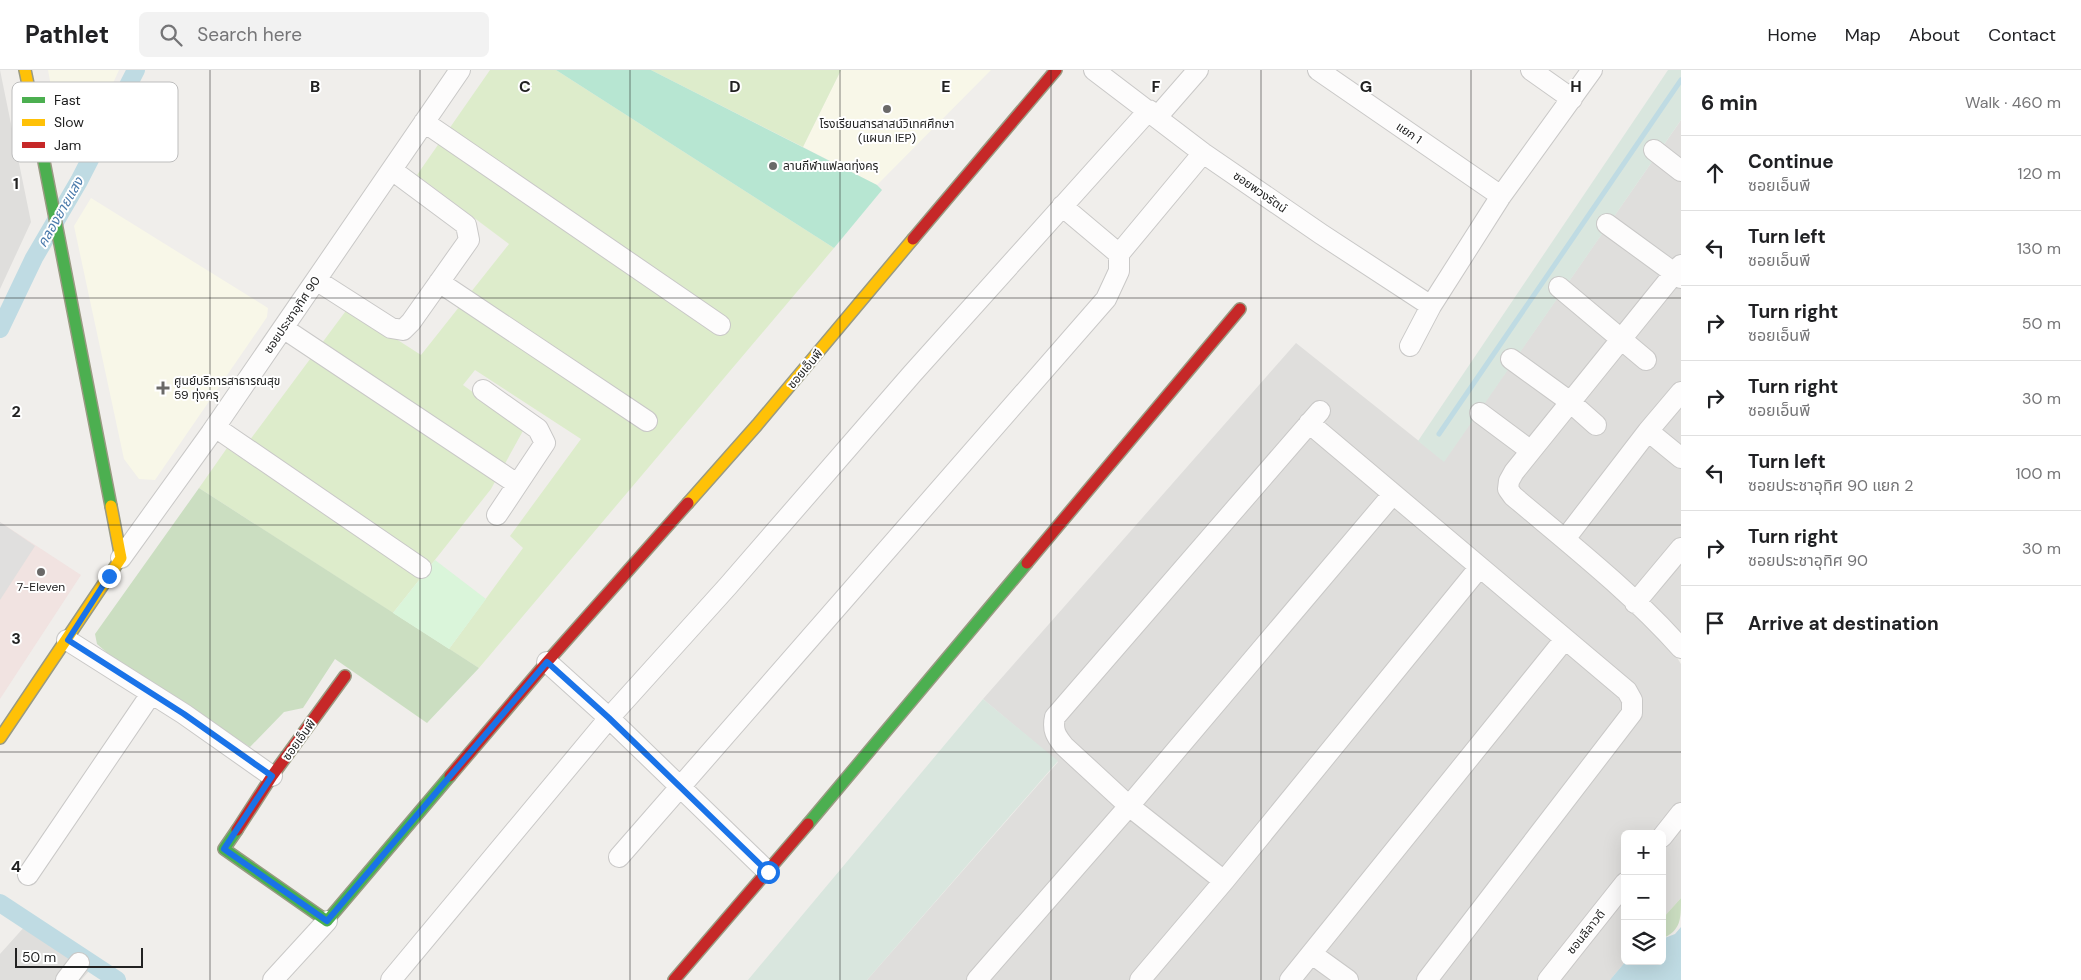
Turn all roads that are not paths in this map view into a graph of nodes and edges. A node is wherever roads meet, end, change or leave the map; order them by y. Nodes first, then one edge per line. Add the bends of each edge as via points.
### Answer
1 (460, 70) edge
2 (1056, 70) edge
3 (1094, 70) edge
4 (1198, 70) edge
5 (1318, 70) edge
6 (1531, 70) edge
7 (1592, 70) edge
8 (1572, 99) junction
9 (1153, 114) junction
10 (424, 122) junction
11 (1654, 150) dead end
12 (1203, 153) junction
13 (42, 162) edge
14 (392, 170) junction
15 (1681, 170) edge
16 (1501, 196) junction
17 (1062, 206) junction
18 (1607, 224) dead end
19 (1119, 254) junction
20 (1679, 272) edge
21 (316, 280) junction
22 (439, 282) junction
23 (1559, 287) dead end
24 (1431, 306) junction
25 (1240, 309) dead end
26 (720, 325) dead end
27 (283, 328) junction
28 (1621, 338) junction
29 (1410, 346) dead end
30 (1511, 358) dead end
31 (1646, 360) dead end
32 (483, 390) dead end
33 (1681, 392) edge
34 (1569, 401) junction
35 (1480, 413) dead end
36 (647, 421) dead end
37 (1596, 424) dead end
38 (215, 427) junction
39 (1648, 431) junction
40 (1531, 450) junction
41 (1681, 458) edge
42 (517, 484) junction
43 (1393, 494) junction
44 (497, 515) dead end
45 (1564, 540) junction
46 (1681, 548) edge
47 (121, 558) junction
48 (421, 568) dead end
49 (1479, 568) junction
50 (1635, 603) junction
51 (1566, 639) junction
52 (68, 640) junction
53 (1681, 648) edge
54 (547, 662) junction
55 (345, 676) dead end
56 (151, 694) junction
57 (609, 718) junction
58 (0, 738) edge
59 (272, 776) junction
60 (680, 787) junction
61 (1129, 806) junction
62 (1681, 813) edge
63 (1666, 832) edge
64 (619, 856) dead end
65 (768, 872) junction
66 (28, 876) dead end
67 (1224, 881) junction
68 (1621, 889) edge
69 (327, 921) junction
70 (1312, 954) junction
71 (79, 963) dead end
72 (66, 980) edge
73 (273, 980) edge
74 (392, 980) edge
75 (674, 980) edge
76 (976, 980) edge
77 (1140, 980) edge
78 (1290, 980) edge
79 (1348, 980) edge
80 (1428, 980) edge
81 (1548, 980) edge

1 - 10 street, ซอยประชาอุทิศ 90
2 - 54 street, ซอยเอ็นพี via 757,425
3 - 9 street, ซอยพวงรัตน์
4 - 9 street
5 - 16 street, แยก 1
6 - 8 street
7 - 8 street
8 - 16 street
9 - 12 street, ซอยพวงรัตน์
9 - 17 street
10 - 14 street, ซอยประชาอุทิศ 90
10 - 26 street
11 - 15 street
12 - 19 street
12 - 24 street, ซอยพวงรัตน์
13 - 47 street
14 - 21 street, ซอยประชาอุทิศ 90
14 - 22 street via 466,224 469,240
16 - 24 street
17 - 19 street
17 - 57 street
18 - 20 street
19 - 60 street via 1119,271 1106,299
20 - 28 street
21 - 22 street via 391,328 403,330
21 - 27 street, ซอยประชาอุทิศ 90
22 - 36 street
23 - 28 street
24 - 29 street
25 - 65 street
27 - 38 street, ซอยประชาอุทิศ 90
27 - 42 street
28 - 31 street
28 - 34 street
30 - 34 street
32 - 42 street via 538,429 545,443
33 - 39 street
34 - 37 street
34 - 40 street
35 - 40 street
38 - 47 street, ซอยประชาอุทิศ 90
38 - 48 street
39 - 41 street
39 - 45 street
40 - 45 street via 1514,472 1508,489
42 - 44 street
43 - 49 street
43 - 61 street
43 - 61 street via 1315,417 1055,717 1052,726 1064,746
45 - 50 street
46 - 50 street
47 - 52 street, ซอยประชาอุทิศ 90
49 - 51 street
49 - 67 street
50 - 53 street
51 - 70 street
51 - 80 street via 1627,691 1632,700 1632,713
52 - 56 street
52 - 58 street, ซอยประชาอุทิศ 90
54 - 57 street
54 - 69 street, ซอยเอ็นพี
55 - 59 street, ซอยเอ็นพี
56 - 59 street
56 - 66 street
57 - 60 street
57 - 74 street
59 - 69 street, ซอยเอ็นพี via 224,849
60 - 64 street
60 - 65 street
61 - 67 street
61 - 76 street
62 - 63 street
65 - 75 street
67 - 77 street
68 - 81 street, ซอนลีลาวดี
69 - 73 street, ซอยเอ็นพี
70 - 78 street
70 - 79 street
71 - 72 street

